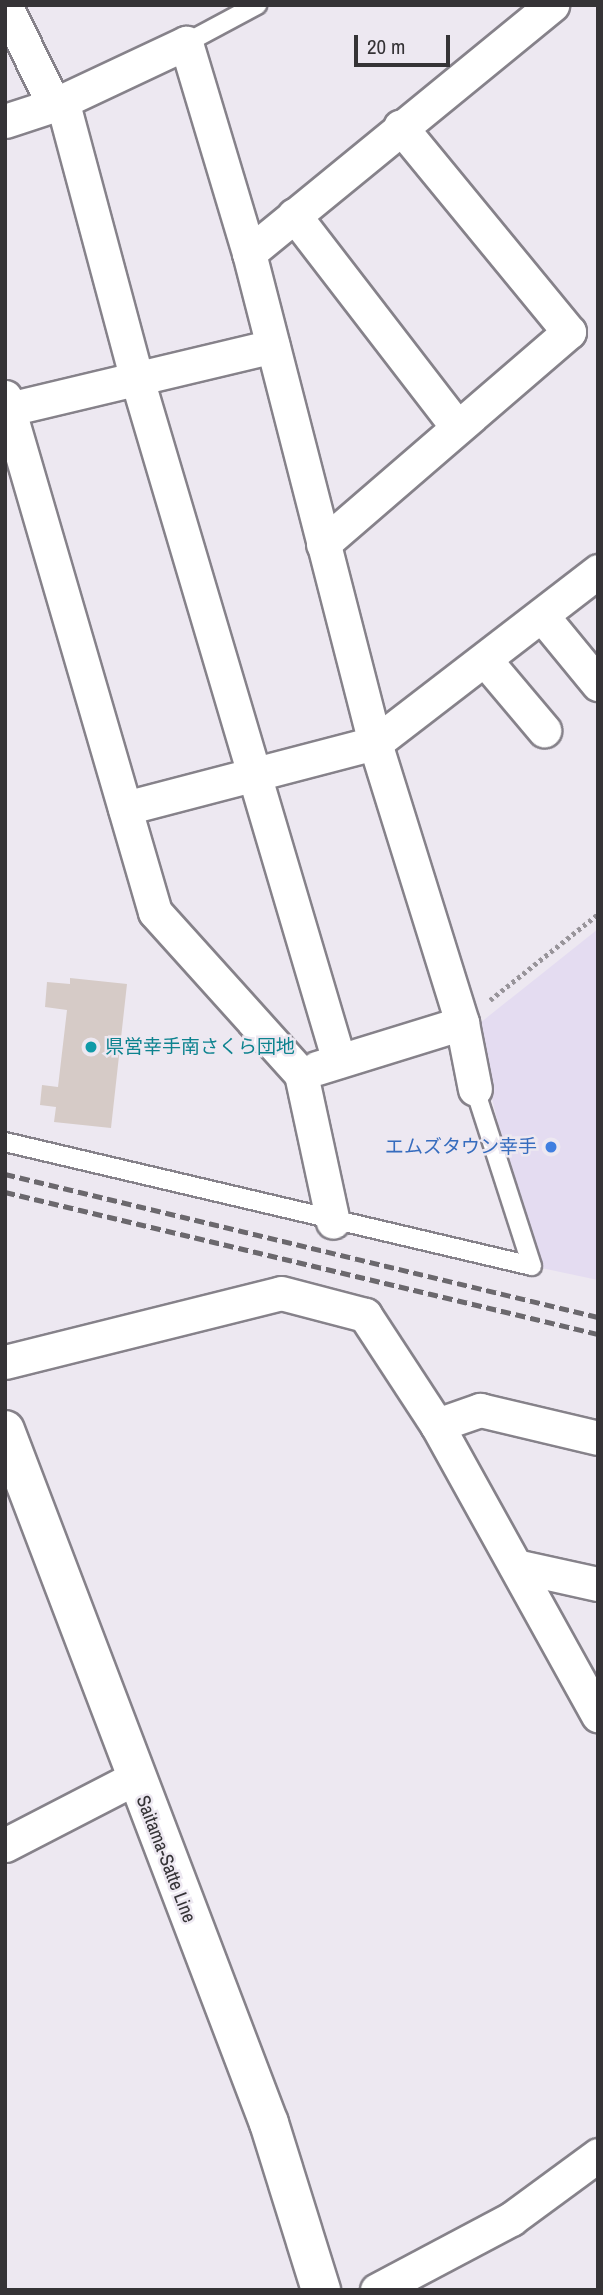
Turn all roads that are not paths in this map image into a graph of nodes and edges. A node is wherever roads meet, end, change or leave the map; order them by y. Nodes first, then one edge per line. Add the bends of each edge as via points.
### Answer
1 (5, 5) edge
2 (257, 5) edge
3 (552, 5) edge
4 (186, 43) junction
5 (58, 102) junction
6 (5, 121) edge
7 (400, 126) junction
8 (294, 215) junction
9 (249, 253) junction
10 (272, 346) junction
11 (137, 379) junction
12 (7, 403) edge
13 (456, 425) junction
14 (323, 544) junction
15 (598, 571) edge
16 (543, 617) junction
17 (485, 660) junction
18 (598, 684) edge
19 (544, 730) dead end
20 (375, 743) junction
21 (253, 775) junction
22 (125, 808) junction
23 (462, 1023) junction
24 (339, 1061) junction
25 (301, 1074) junction
26 (475, 1089) joint
27 (5, 1142) edge
28 (333, 1222) junction
29 (5, 1362) edge
30 (437, 1425) junction
31 (5, 1430) edge
32 (598, 1438) edge
33 (516, 1566) junction
34 (598, 1584) edge
35 (596, 1709) edge
36 (135, 1778) junction
37 (5, 1845) edge
38 (598, 2155) edge
39 (321, 2290) edge
40 (377, 2290) edge

1 - 5 street
2 - 4 lane
3 - 7 street
4 - 5 street
4 - 9 street
5 - 6 street
5 - 11 street
7 - 8 street
7 - 13 street via 569,332
8 - 9 street
8 - 13 street
9 - 10 street
10 - 11 street
10 - 14 street
11 - 12 street
11 - 21 street
12 - 22 street
13 - 14 street
14 - 20 street
15 - 16 street
16 - 17 street
16 - 18 street
17 - 19 street
17 - 20 street
20 - 21 street
20 - 23 street
21 - 22 street
21 - 24 street
22 - 25 street via 155,912
23 - 24 street
23 - 26 street
24 - 25 street
25 - 28 street
26 - 28 lane via 532,1266
27 - 28 lane
29 - 30 street via 281,1293 365,1315
30 - 32 street via 480,1410
30 - 33 street
31 - 36 main road, Saitama-Satte Line
33 - 34 street
33 - 35 street
36 - 37 street
36 - 39 main road, Saitama-Satte Line via 269,2123
38 - 40 street via 511,2219

